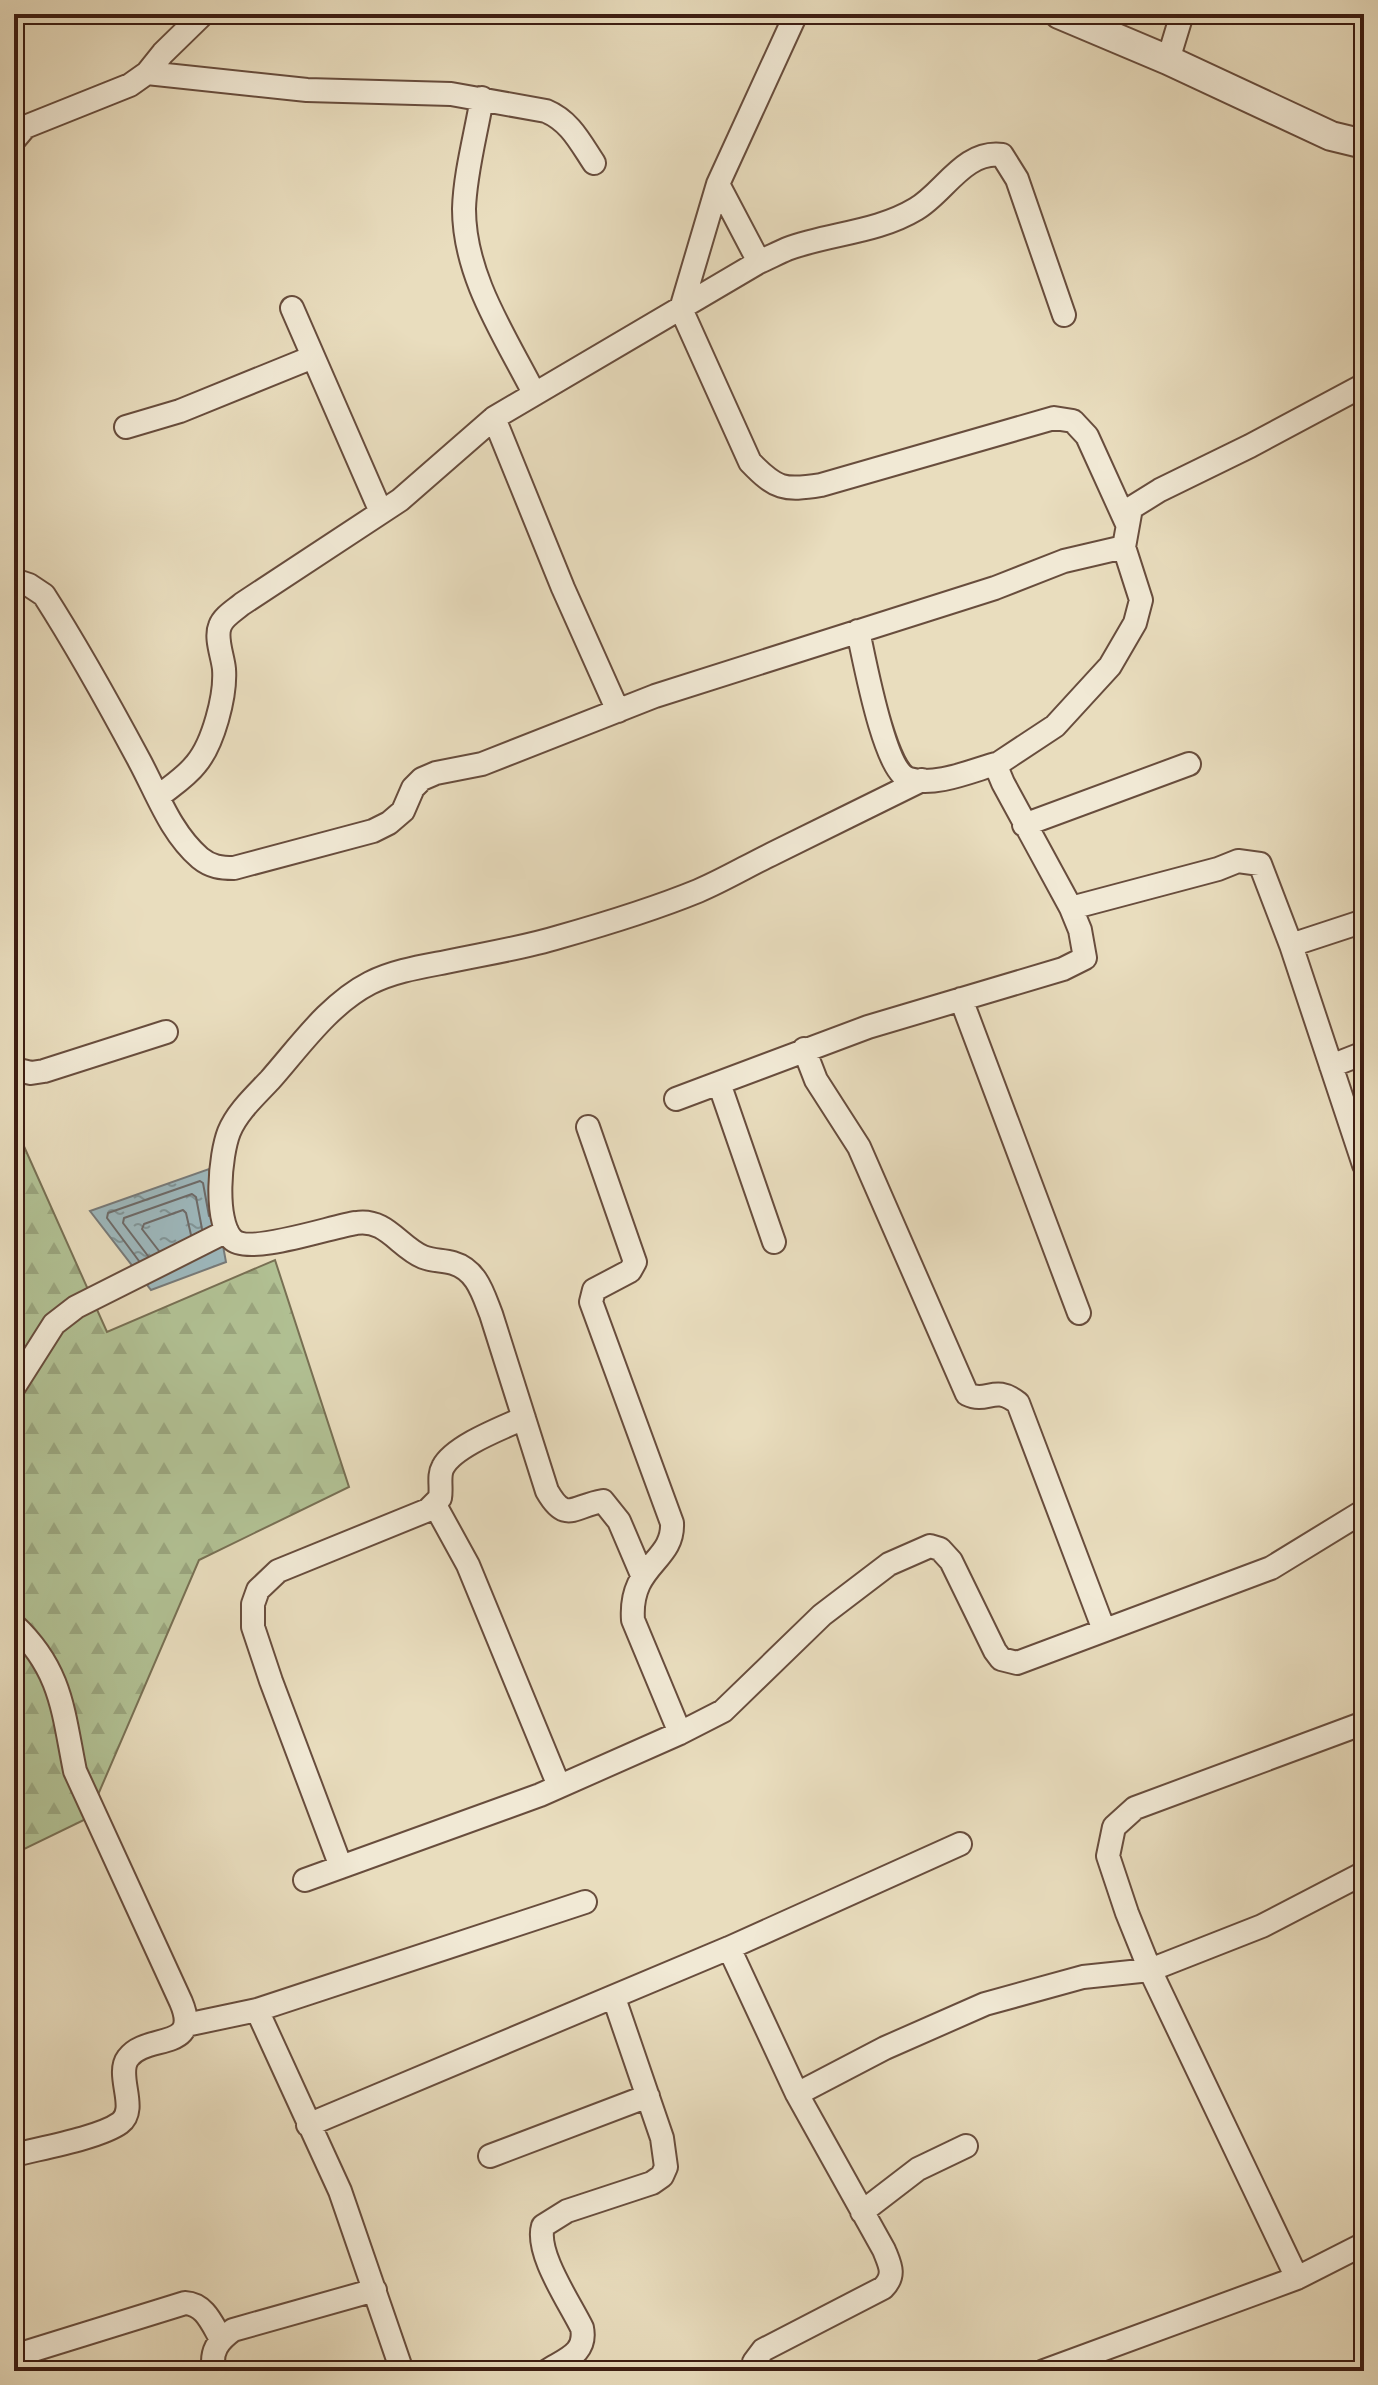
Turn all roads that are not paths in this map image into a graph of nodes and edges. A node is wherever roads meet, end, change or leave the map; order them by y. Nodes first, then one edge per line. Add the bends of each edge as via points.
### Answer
1 (203, 14) edge
2 (796, 14) edge
3 (1059, 14) edge
4 (1182, 14) edge
5 (1168, 60) junction
6 (147, 73) junction
7 (482, 98) junction
8 (14, 140) edge
9 (1364, 144) edge
10 (594, 163) dead end
11 (718, 184) junction
12 (759, 262) junction
13 (292, 308) dead end
14 (681, 309) junction
15 (1064, 315) dead end
16 (313, 357) junction
17 (1364, 385) edge
18 (534, 393) junction
19 (494, 418) junction
20 (126, 427) dead end
21 (381, 512) junction
22 (1127, 524) junction
23 (1124, 547) junction
24 (14, 580) edge
25 (858, 631) junction
26 (618, 711) junction
27 (999, 763) junction
28 (1189, 764) dead end
29 (922, 780) junction
30 (158, 797) junction
31 (1024, 825) junction
32 (1071, 908) junction
33 (1364, 921) edge
34 (1291, 945) junction
35 (961, 999) junction
36 (166, 1032) dead end
37 (804, 1049) junction
38 (1364, 1053) edge
39 (1331, 1066) junction
40 (14, 1069) edge
41 (719, 1083) junction
42 (676, 1099) dead end
43 (588, 1127) dead end
44 (1364, 1165) edge
45 (227, 1231) junction
46 (774, 1242) dead end
47 (1079, 1313) dead end
48 (14, 1387) edge
49 (524, 1418) junction
50 (435, 1505) junction
51 (1364, 1511) edge
52 (642, 1575) junction
53 (14, 1625) edge
54 (1104, 1630) junction
55 (1364, 1723) edge
56 (680, 1733) junction
57 (559, 1786) junction
58 (960, 1844) dead end
59 (341, 1867) junction
60 (1364, 1873) edge
61 (305, 1880) dead end
62 (585, 1902) dead end
63 (729, 1948) junction
64 (1150, 1970) junction
65 (614, 1998) junction
66 (257, 2010) junction
67 (186, 2025) junction
68 (797, 2094) junction
69 (648, 2096) junction
70 (308, 2125) junction
71 (966, 2146) dead end
72 (14, 2155) edge
73 (490, 2156) dead end
74 (862, 2212) junction
75 (1364, 2244) edge
76 (1297, 2278) junction
77 (375, 2290) junction
78 (221, 2339) junction
79 (14, 2356) edge
80 (1072, 2366) edge
81 (214, 2371) edge
82 (402, 2371) edge
83 (547, 2371) edge
84 (754, 2371) edge
85 (1044, 2371) edge

1 - 6 street
2 - 11 street
3 - 5 street
4 - 5 street
5 - 9 street via 1331,136
6 - 7 street via 307,90
6 - 8 street via 130,85 25,127
7 - 10 street via 558,116
7 - 18 street via 464,205 467,249
11 - 12 street
11 - 14 street
12 - 14 street
12 - 15 street via 893,221 919,208 964,167 1002,155 1017,179
13 - 16 street
14 - 18 street
14 - 22 street via 750,462 769,482 793,490 821,485 1054,418 1073,421 1087,436
16 - 20 street
16 - 21 street
17 - 22 street via 1160,490 1131,508
18 - 19 street
19 - 21 street
19 - 26 street
21 - 30 street via 242,604 220,626 220,711 197,764
22 - 23 street
23 - 25 street via 1064,561
23 - 27 street via 1141,600 1127,639 1110,666 1055,726
24 - 30 street via 44,595
25 - 26 street
25 - 29 street via 891,756 900,773
26 - 30 street via 494,760 422,779 403,811 373,831 234,868 202,860
27 - 29 street
27 - 31 street
28 - 31 street
29 - 45 street via 697,891 557,938 394,973 345,999 229,1130 220,1192
31 - 32 street
32 - 34 street via 1238,861 1260,864
32 - 35 street via 1085,958
33 - 34 street
34 - 39 street
35 - 37 street
35 - 47 street
36 - 40 street via 44,1071
37 - 41 street
37 - 54 street via 816,1080 859,1147 967,1394 976,1398 998,1393 1018,1403
38 - 39 street
39 - 44 street
41 - 42 street
41 - 46 street
43 - 52 street via 635,1262 630,1271 594,1290 591,1302 672,1523 669,1545
45 - 48 street via 76,1307 54,1324
45 - 49 street via 240,1244 256,1244 372,1222 409,1250 470,1271 491,1314
49 - 50 street via 473,1442 447,1462
49 - 52 street via 556,1507 564,1511 603,1501 619,1521
50 - 57 street via 468,1565
50 - 59 street via 278,1571 258,1590 253,1604 253,1627 271,1681
51 - 54 street via 1271,1568
52 - 56 street via 635,1589 633,1620
53 - 67 street via 35,1647 54,1682 75,1771 181,2002
54 - 56 street via 1009,1663 995,1651 951,1561 940,1549 919,1548 822,1615 723,1711
55 - 64 street via 1135,1808 1114,1827 1108,1856
56 - 57 street
57 - 59 street
58 - 63 street
59 - 61 street
60 - 64 street via 1262,1926
62 - 66 street
63 - 65 street
63 - 68 street
64 - 68 street via 1083,1977 985,2004
64 - 76 street
65 - 69 street
65 - 70 street
66 - 67 street
66 - 70 street
67 - 72 street via 180,2034 129,2057 127,2113 119,2124
68 - 74 street
69 - 73 street
69 - 83 street via 666,2155 662,2176 567,2211 543,2226 546,2256 585,2339 582,2347
70 - 77 street via 340,2191
71 - 74 street via 918,2169
74 - 84 street via 884,2250 892,2274 889,2281 763,2350
75 - 76 street
76 - 80 street
77 - 78 street via 233,2330
77 - 82 street
78 - 79 street via 202,2309 185,2303
78 - 81 street via 213,2351
80 - 85 street

